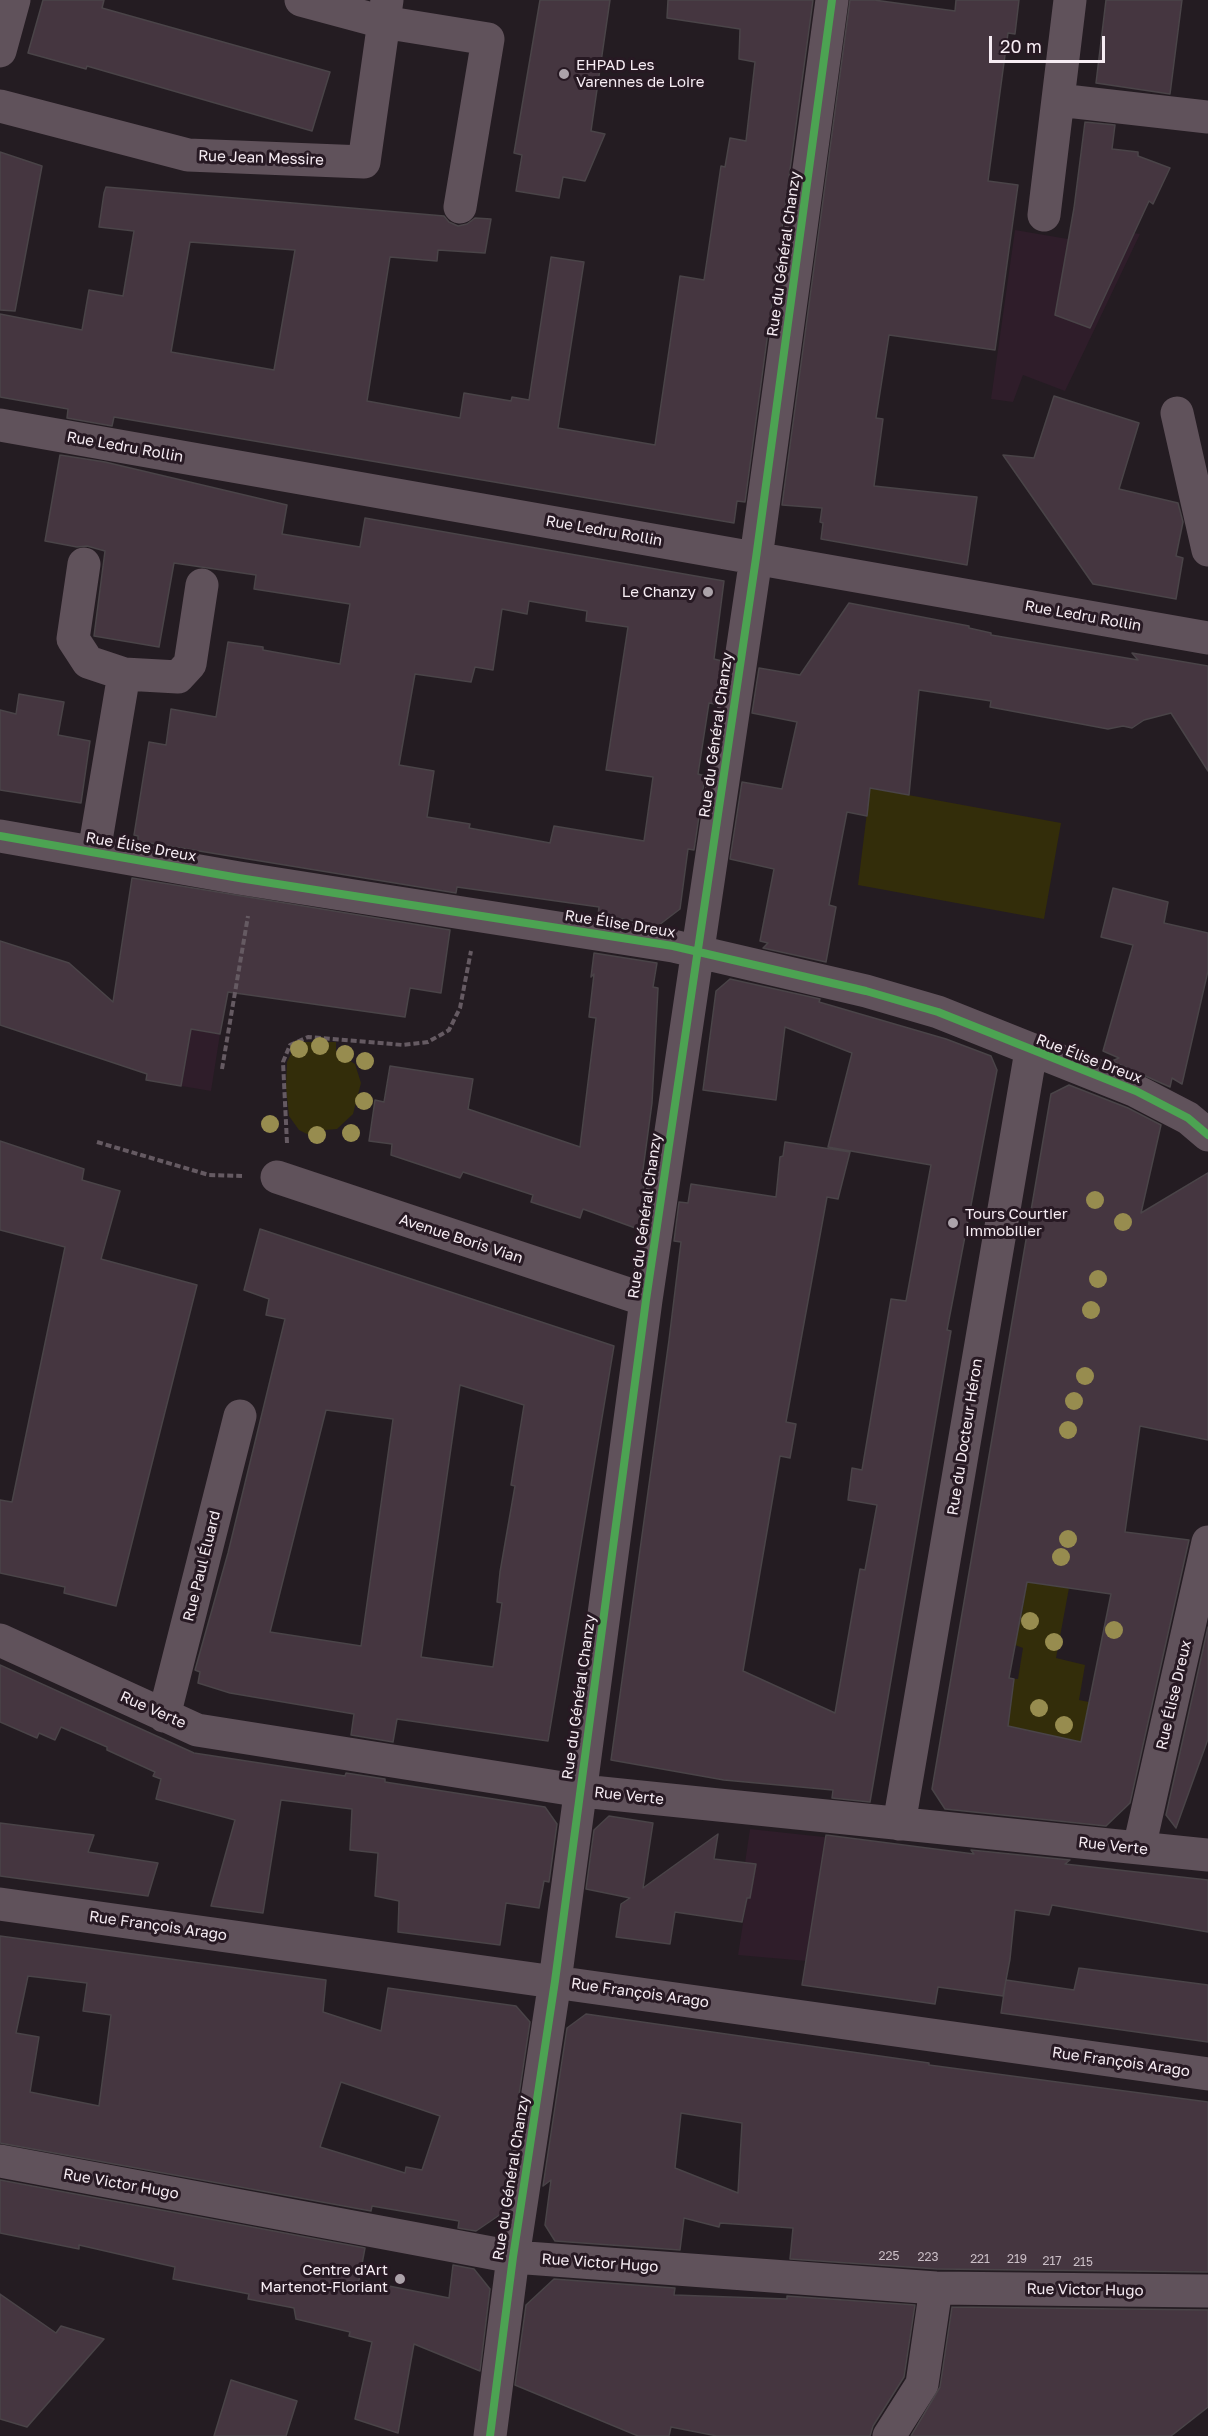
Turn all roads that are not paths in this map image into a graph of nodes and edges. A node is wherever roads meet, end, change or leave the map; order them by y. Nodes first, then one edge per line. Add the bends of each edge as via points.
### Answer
1 (14, 0) edge
2 (301, 0) edge
3 (832, 0) edge
4 (1070, 0) edge
5 (385, 11) edge
6 (0, 51) edge
7 (1058, 99) junction
8 (0, 106) edge
9 (1208, 117) edge
10 (460, 207) dead end
11 (1044, 215) dead end
12 (1177, 413) dead end
13 (0, 424) edge
14 (1208, 550) edge
15 (756, 558) junction
16 (84, 564) dead end
17 (202, 585) dead end
18 (1208, 638) edge
19 (124, 674) junction
20 (0, 836) edge
21 (94, 852) junction
22 (698, 951) junction
23 (1031, 1051) junction
24 (1208, 1135) edge
25 (276, 1178) road end
26 (646, 1300) junction
27 (240, 1416) dead end
28 (1208, 1542) edge
29 (0, 1640) edge
30 (164, 1716) junction
31 (580, 1790) junction
32 (899, 1824) junction
33 (1139, 1848) junction
34 (1208, 1855) edge
35 (0, 1904) edge
36 (555, 1981) junction
37 (1208, 2074) edge
38 (0, 2162) edge
39 (513, 2257) junction
40 (936, 2288) junction
41 (1208, 2291) edge
42 (490, 2436) edge
43 (889, 2436) edge

1 - 6 street
2 - 5 street
3 - 15 street, Rue du Général Chanzy
4 - 7 street
5 - 8 street, Rue Jean Messire via 364,162 188,155
5 - 10 street via 488,39
7 - 9 street
7 - 11 street
12 - 14 street
13 - 15 street, Rue Ledru Rollin
15 - 18 street, Rue Ledru Rollin
15 - 22 street, Rue du Général Chanzy
16 - 19 street via 73,639 88,662
17 - 19 street via 190,664 177,677
19 - 21 street
20 - 21 street, Rue Élise Dreux
21 - 22 street, Rue Élise Dreux
22 - 23 street, Rue Élise Dreux via 938,1012
22 - 26 street, Rue du Général Chanzy
23 - 24 street, Rue Élise Dreux via 1167,1106
23 - 32 street, Rue du Docteur Héron
25 - 26 street, Avenue Boris Vian
26 - 31 street, Rue du Général Chanzy
27 - 30 street, Rue Paul Éluard
28 - 33 street, Rue Élise Dreux
29 - 30 street, Rue Verte
30 - 31 street, Rue Verte via 197,1730
31 - 32 street, Rue Verte
31 - 36 street, Rue du Général Chanzy
32 - 33 street, Rue Verte
33 - 34 street, Rue Verte
35 - 36 street, Rue François Arago
36 - 37 street, Rue François Arago
36 - 39 street, Rue du Général Chanzy
38 - 39 street, Rue Victor Hugo
39 - 40 street, Rue Victor Hugo
39 - 42 street, Rue du Général Chanzy
40 - 41 street, Rue Victor Hugo
40 - 43 street via 922,2384

